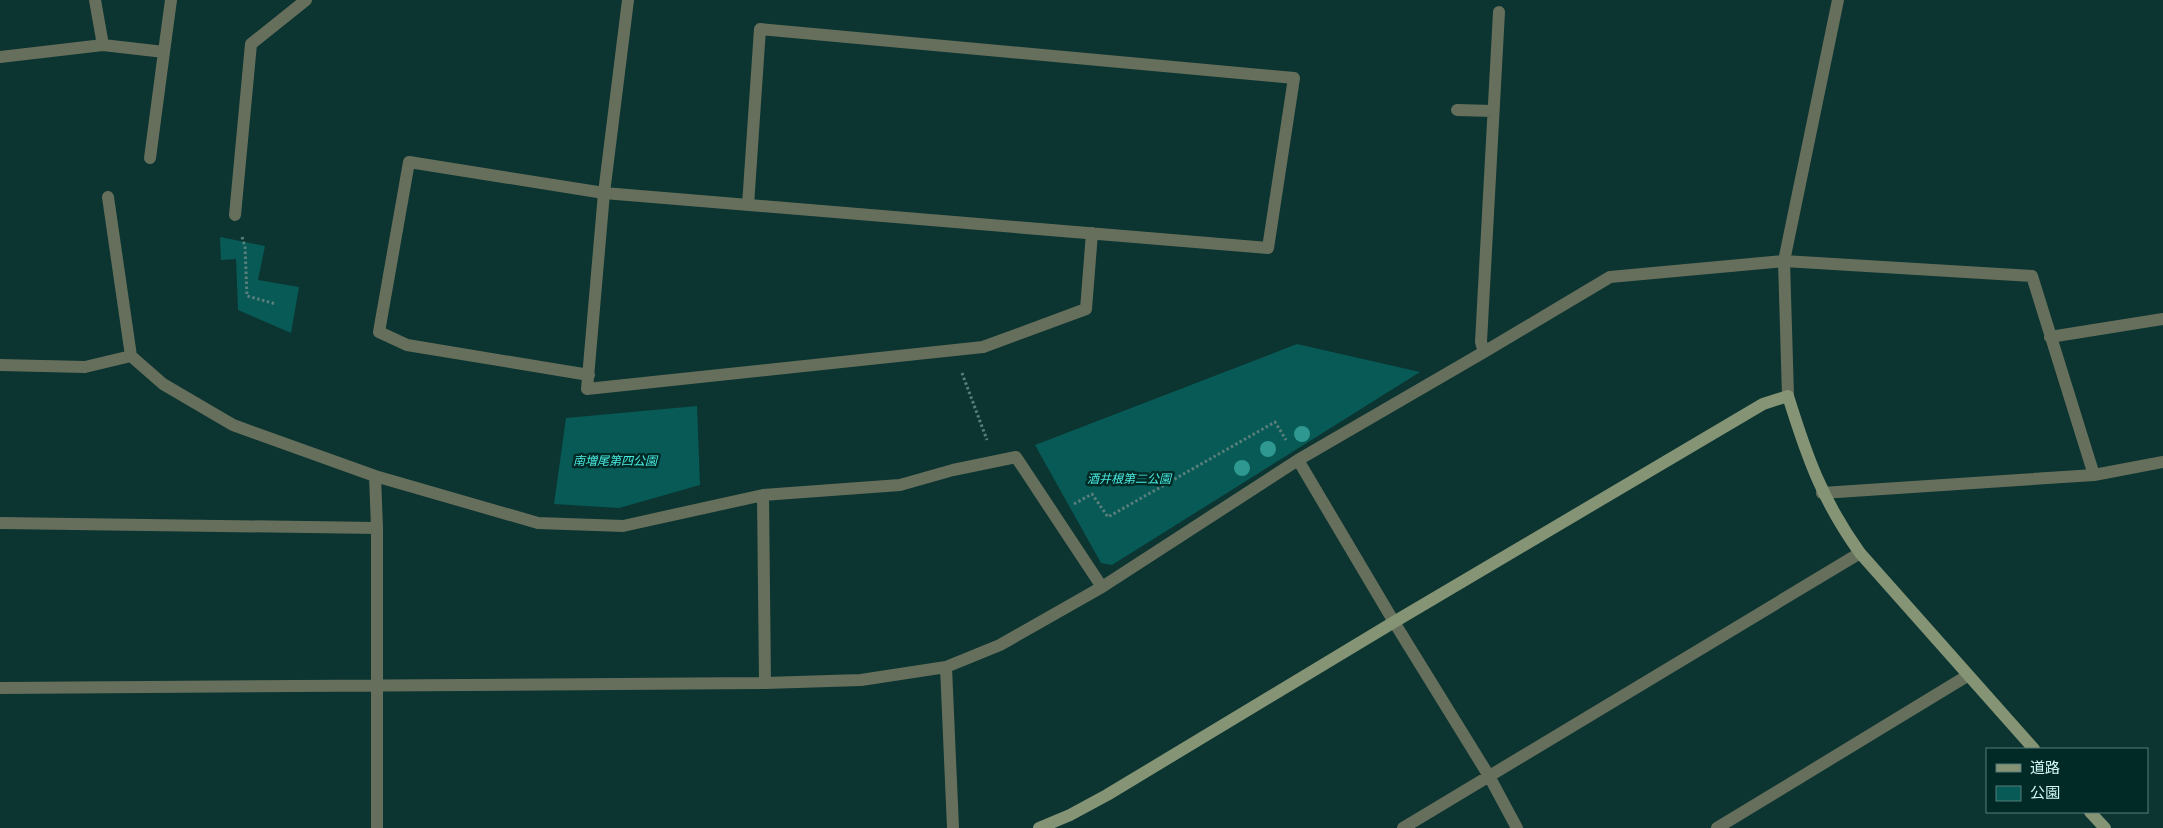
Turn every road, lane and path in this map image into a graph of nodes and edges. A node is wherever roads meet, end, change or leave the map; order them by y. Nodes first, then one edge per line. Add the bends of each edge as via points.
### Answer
1 (95, 0) edge
2 (171, 0) edge
3 (306, 0) edge
4 (628, 0) edge
5 (1838, 0) edge
6 (1499, 12) dead end
7 (103, 45) junction
8 (164, 52) junction
9 (0, 57) edge
10 (1457, 110) dead end
11 (1493, 111) junction
12 (150, 158) dead end
13 (604, 193) junction
14 (108, 198) dead end
15 (748, 205) junction
16 (235, 216) joint
17 (1092, 233) junction
18 (1784, 260) junction
19 (276, 304) dead end
20 (2163, 319) edge
21 (2050, 337) junction
22 (954, 351) junction
23 (1484, 352) junction
24 (131, 356) junction
25 (0, 365) edge
26 (589, 375) junction
27 (1788, 396) junction
28 (977, 413) dead end
29 (1275, 422) dead end
30 (1298, 460) junction
31 (2163, 462) edge
32 (2094, 475) junction
33 (375, 476) junction
34 (1822, 493) junction
35 (763, 495) junction
36 (1054, 514) junction
37 (0, 523) edge
38 (377, 528) junction
39 (1860, 553) junction
40 (1102, 587) junction
41 (1394, 622) junction
42 (946, 667) junction
43 (1967, 676) junction
44 (764, 683) junction
45 (377, 685) junction
46 (0, 688) edge
47 (2033, 748) edge
48 (1490, 776) junction
49 (2091, 813) edge
50 (377, 828) edge
51 (953, 828) edge
52 (1039, 828) edge
53 (1403, 828) edge
54 (1517, 828) edge
55 (1717, 828) edge
56 (2105, 828) edge

1 - 7 street
2 - 8 street
3 - 16 street via 251,44
4 - 13 street
5 - 18 street
6 - 11 street
7 - 8 street
7 - 9 street
8 - 12 street
10 - 11 street
11 - 23 street via 1481,342
13 - 15 street
13 - 26 street
13 - 26 street via 409,162 379,332 407,345
14 - 24 street
15 - 17 street
15 - 17 street via 760,29 1294,78 1268,248
16 - 19 path via 245,247 247,296
17 - 22 street via 1086,309 983,348
18 - 21 street via 2032,276
18 - 23 street via 1610,276
18 - 27 street
20 - 21 street
21 - 32 street
22 - 26 street via 588,389
22 - 28 path
23 - 30 street
24 - 25 street via 85,367
24 - 33 street via 162,384 233,425
27 - 34 street
27 - 41 street via 1763,404
29 - 36 path via 1108,517 1092,494
30 - 40 street
30 - 41 street
31 - 32 street
32 - 34 street
33 - 35 street via 538,523 622,526
33 - 38 street
34 - 39 street
35 - 36 street via 900,485 1016,457
35 - 44 street
36 - 40 street
37 - 38 street
38 - 45 street
39 - 43 street
39 - 48 street
40 - 42 street via 1000,645
41 - 48 street
41 - 52 street via 1107,795
42 - 44 street via 861,680
42 - 51 street
43 - 47 street
43 - 55 street
44 - 45 street
45 - 46 street
45 - 50 street
48 - 53 street
48 - 54 street
49 - 56 street

